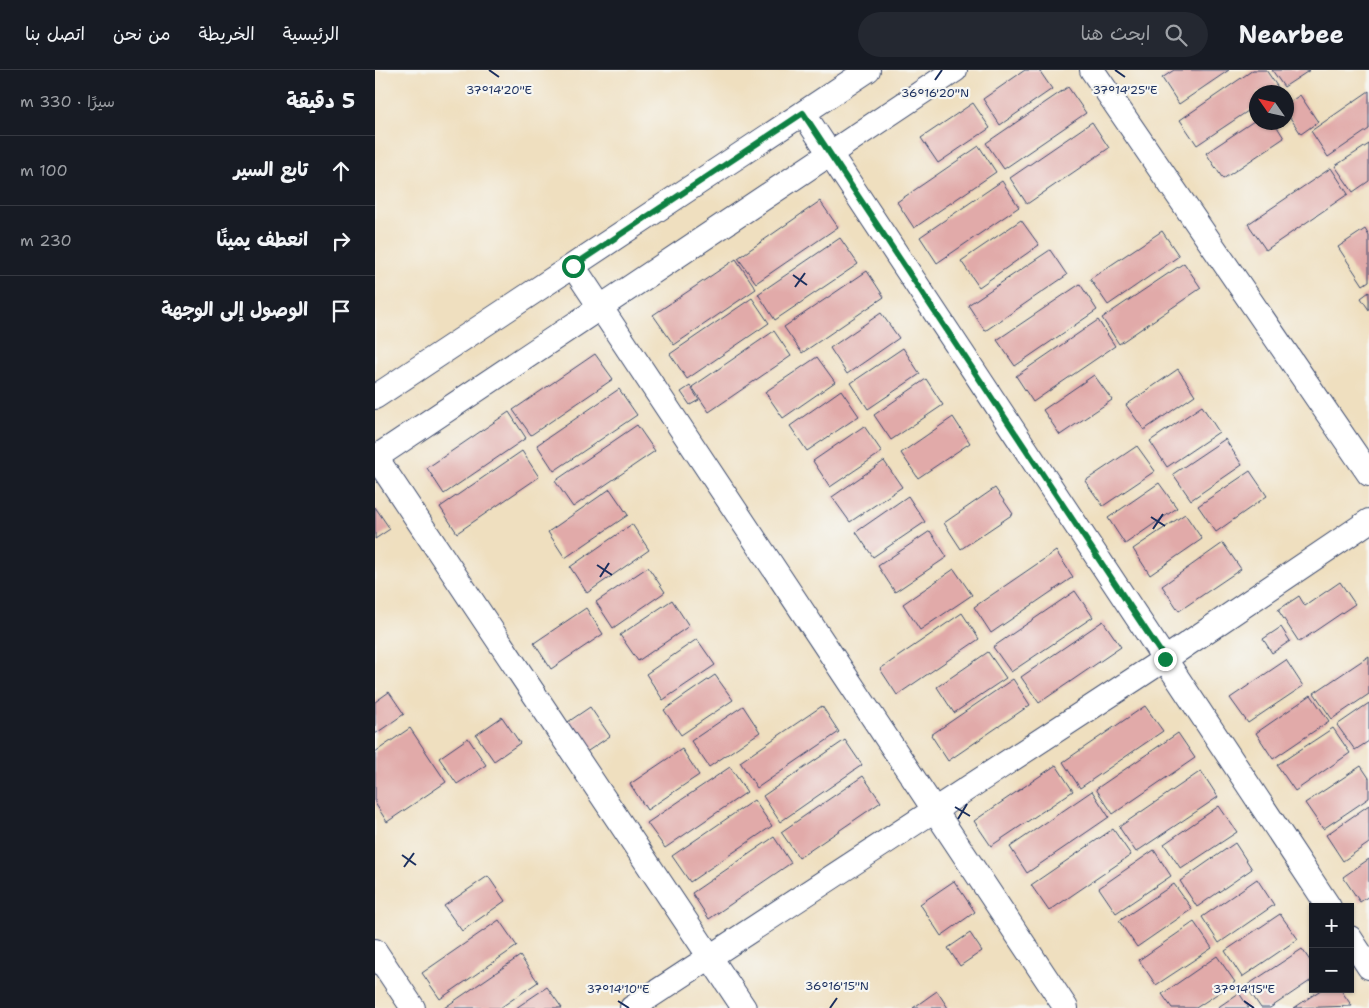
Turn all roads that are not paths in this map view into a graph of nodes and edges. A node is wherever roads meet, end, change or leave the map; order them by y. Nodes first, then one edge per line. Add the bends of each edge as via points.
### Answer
1 (868, 70) edge
2 (955, 70) edge
3 (1092, 70) edge
4 (803, 113) junction
5 (830, 154) junction
6 (573, 266) junction
7 (601, 307) junction
8 (375, 397) edge
9 (375, 457) edge
10 (1369, 474) edge
11 (1369, 521) edge
12 (1165, 659) junction
13 (934, 809) junction
14 (1326, 903) edge
15 (1354, 944) edge
16 (375, 951) edge
17 (710, 956) junction
18 (1369, 967) edge
19 (413, 1008) edge
20 (631, 1008) edge
21 (744, 1008) edge
22 (1067, 1008) edge

1 - 4 street
2 - 5 street
3 - 10 street
4 - 5 street
4 - 6 street
5 - 7 street
5 - 12 street
6 - 7 street
6 - 8 street
7 - 9 street
7 - 13 street
9 - 17 street
11 - 12 street
12 - 13 street
12 - 14 street
13 - 17 street
13 - 22 street
15 - 18 street
16 - 19 street
17 - 20 street
17 - 21 street

